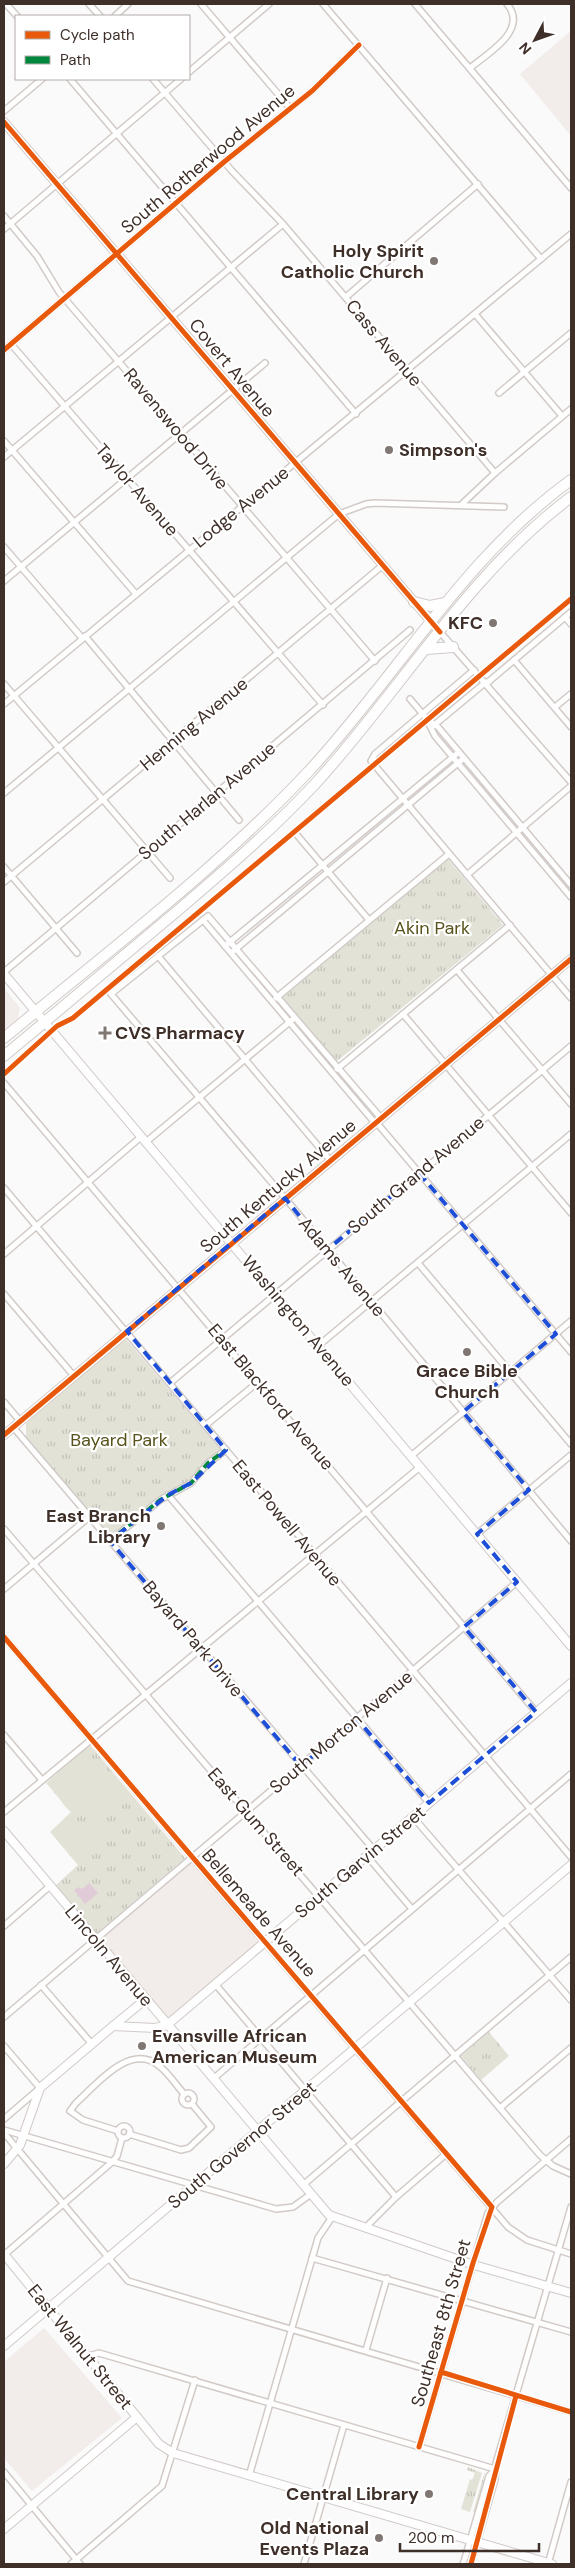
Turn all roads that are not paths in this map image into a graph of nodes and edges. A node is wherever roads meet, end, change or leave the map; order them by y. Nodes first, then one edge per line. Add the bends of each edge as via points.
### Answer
1 (6, 4) edge
2 (89, 4) edge
3 (128, 4) edge
4 (201, 4) edge
5 (269, 4) edge
6 (323, 4) edge
7 (415, 4) edge
8 (506, 4) edge
9 (15, 15) edge
10 (99, 15) edge
11 (116, 15) edge
12 (229, 38) junction
13 (359, 45) junction
14 (470, 68) junction
15 (190, 71) edge
16 (41, 80) edge
17 (71, 80) edge
18 (154, 80) edge
19 (180, 80) edge
20 (164, 92) junction
21 (290, 108) junction
22 (4, 111) edge
23 (4, 122) edge
24 (116, 133) junction
25 (224, 162) junction
26 (56, 183) junction
27 (478, 184) junction
28 (571, 188) edge
29 (176, 203) junction
30 (4, 216) edge
31 (10, 223) junction
32 (283, 224) junction
33 (4, 229) edge
34 (571, 234) edge
35 (116, 253) junction
36 (541, 259) junction
37 (231, 268) junction
38 (346, 297) junction
39 (64, 298) junction
40 (475, 314) junction
41 (171, 318) junction
42 (571, 333) edge
43 (11, 344) junction
44 (4, 350) edge
45 (118, 361) junction
46 (265, 363) dead end
47 (407, 371) junction
48 (524, 372) junction
49 (233, 390) junction
50 (499, 393) dead end
51 (65, 406) junction
52 (571, 409) edge
53 (356, 414) junction
54 (562, 416) junction
55 (180, 434) junction
56 (4, 441) edge
57 (12, 450) junction
58 (4, 457) edge
59 (295, 464) junction
60 (495, 472) junction
61 (126, 478) junction
62 (571, 480) edge
63 (571, 497) edge
64 (462, 504) junction
65 (243, 507) junction
66 (504, 507) dead end
67 (339, 514) junction
68 (74, 522) junction
69 (4, 547) edge
70 (189, 550) junction
71 (287, 558) junction
72 (383, 565) junction
73 (21, 567) junction
74 (4, 581) edge
75 (136, 594) junction
76 (234, 601) junction
77 (414, 602) junction
78 (445, 603) junction
79 (331, 609) junction
80 (571, 612) edge
81 (565, 617) junction
82 (431, 622) junction
83 (571, 624) edge
84 (410, 630) dead end
85 (440, 632) junction
86 (84, 637) junction
87 (453, 647) junction
88 (427, 649) junction
89 (279, 653) junction
90 (376, 660) junction
91 (514, 660) junction
92 (474, 670) junction
93 (486, 683) junction
94 (4, 684) edge
95 (129, 689) junction
96 (571, 694) edge
97 (14, 695) junction
98 (410, 699) dead end
99 (4, 704) edge
100 (323, 705) junction
101 (555, 707) junction
102 (422, 713) junction
103 (432, 726) junction
104 (571, 727) edge
105 (173, 741) junction
106 (58, 748) junction
107 (459, 752) junction
108 (453, 757) junction
109 (464, 758) junction
110 (458, 763) junction
111 (571, 782) edge
112 (571, 786) edge
113 (4, 793) edge
114 (217, 793) junction
115 (403, 799) junction
116 (103, 800) junction
117 (408, 805) junction
118 (239, 820) dead end
119 (523, 827) junction
120 (517, 832) junction
121 (296, 835) dead end
122 (147, 852) junction
123 (450, 854) junction
124 (322, 866) junction
125 (4, 867) edge
126 (328, 872) junction
127 (467, 875) junction
128 (11, 876) junction
129 (170, 878) dead end
130 (4, 882) edge
131 (571, 885) edge
132 (571, 897) edge
133 (148, 918) junction
134 (203, 920) junction
135 (369, 920) junction
136 (510, 925) junction
137 (55, 928) junction
138 (157, 928) junction
139 (230, 942) junction
140 (225, 946) junction
141 (236, 948) junction
142 (77, 953) dead end
143 (230, 953) junction
144 (158, 956) junction
145 (571, 959) edge
146 (457, 970) junction
147 (4, 973) edge
148 (552, 975) junction
149 (277, 997) junction
150 (571, 998) edge
151 (272, 1001) junction
152 (35, 1012) junction
153 (403, 1014) junction
154 (295, 1017) junction
155 (499, 1019) junction
156 (44, 1022) junction
157 (290, 1022) junction
158 (4, 1038) edge
159 (571, 1046) edge
160 (4, 1056) edge
161 (245, 1059) junction
162 (446, 1064) junction
163 (338, 1068) junction
164 (542, 1070) junction
165 (333, 1073) junction
166 (4, 1083) edge
167 (199, 1098) junction
168 (571, 1104) edge
169 (488, 1115) junction
170 (377, 1121) junction
171 (571, 1134) edge
172 (144, 1139) junction
173 (330, 1160) junction
174 (532, 1166) junction
175 (419, 1173) junction
176 (88, 1182) junction
177 (4, 1188) edge
178 (285, 1198) junction
179 (571, 1213) edge
180 (463, 1224) junction
181 (36, 1226) junction
182 (232, 1242) junction
183 (328, 1250) junction
184 (4, 1254) edge
185 (418, 1263) junction
186 (178, 1287) junction
187 (4, 1294) edge
188 (275, 1294) junction
189 (371, 1302) junction
190 (571, 1321) edge
191 (127, 1331) junction
192 (556, 1334) junction
193 (222, 1339) junction
194 (318, 1346) junction
195 (571, 1352) edge
196 (510, 1372) junction
197 (74, 1376) junction
198 (258, 1382) junction
199 (170, 1383) junction
200 (4, 1402) edge
201 (463, 1412) junction
202 (20, 1421) junction
203 (206, 1425) junction
204 (13, 1427) junction
205 (4, 1435) edge
206 (571, 1444) edge
207 (226, 1450) junction
208 (571, 1455) edge
209 (411, 1456) junction
210 (420, 1467) junction
211 (529, 1490) junction
212 (168, 1495) junction
213 (366, 1511) junction
214 (89, 1517) junction
215 (4, 1529) edge
216 (477, 1534) junction
217 (110, 1541) junction
218 (571, 1541) edge
219 (314, 1555) junction
220 (34, 1564) junction
221 (517, 1582) junction
222 (4, 1589) edge
223 (257, 1602) junction
224 (464, 1627) junction
225 (4, 1637) edge
226 (571, 1646) edge
227 (201, 1648) junction
228 (412, 1672) junction
229 (571, 1683) edge
230 (145, 1694) junction
231 (536, 1712) junction
232 (357, 1719) junction
233 (4, 1735) edge
234 (92, 1739) junction
235 (484, 1756) junction
236 (301, 1766) junction
237 (571, 1774) edge
238 (42, 1780) junction
239 (429, 1803) junction
240 (529, 1809) junction
241 (247, 1811) junction
242 (4, 1812) edge
243 (413, 1817) junction
244 (4, 1832) edge
245 (374, 1850) junction
246 (367, 1856) junction
247 (194, 1857) junction
248 (571, 1857) edge
249 (571, 1865) edge
250 (459, 1869) junction
251 (50, 1886) junction
252 (319, 1896) junction
253 (412, 1909) junction
254 (504, 1922) junction
255 (4, 1926) edge
256 (96, 1939) junction
257 (266, 1942) junction
258 (365, 1949) junction
259 (571, 1957) edge
260 (550, 1975) junction
261 (216, 1985) junction
262 (40, 1986) junction
263 (311, 1995) junction
264 (146, 1999) junction
265 (571, 2000) edge
266 (410, 2002) junction
267 (4, 2016) edge
268 (167, 2025) junction
269 (113, 2026) junction
270 (261, 2037) junction
271 (92, 2044) junction
272 (4, 2046) edge
273 (356, 2048) junction
274 (571, 2048) edge
275 (455, 2055) junction
276 (213, 2079) junction
277 (40, 2088) junction
278 (306, 2091) junction
279 (184, 2094) junction
280 (401, 2100) junction
281 (192, 2104) junction
282 (500, 2108) junction
283 (4, 2119) edge
284 (4, 2131) edge
285 (118, 2131) junction
286 (258, 2131) junction
287 (129, 2134) junction
288 (24, 2135) junction
289 (122, 2138) junction
290 (571, 2139) edge
291 (351, 2144) junction
292 (18, 2150) junction
293 (446, 2154) junction
294 (546, 2161) junction
295 (112, 2162) junction
296 (4, 2164) edge
297 (571, 2174) edge
298 (194, 2185) junction
299 (303, 2185) junction
300 (311, 2194) junction
301 (396, 2197) junction
302 (63, 2205) junction
303 (571, 2207) edge
304 (492, 2208) junction
305 (332, 2216) junction
306 (365, 2229) junction
307 (558, 2250) junction
308 (4, 2254) edge
309 (571, 2254) edge
310 (107, 2258) junction
311 (312, 2258) junction
312 (473, 2263) junction
313 (387, 2278) junction
314 (547, 2286) junction
315 (571, 2293) edge
316 (463, 2300) junction
317 (49, 2308) junction
318 (536, 2322) junction
319 (292, 2329) junction
320 (571, 2332) edge
321 (4, 2346) edge
322 (366, 2350) junction
323 (88, 2356) junction
324 (441, 2372) junction
325 (195, 2380) junction
326 (516, 2396) junction
327 (270, 2402) junction
328 (571, 2412) edge
329 (137, 2417) junction
330 (344, 2425) junction
331 (419, 2446) junction
332 (172, 2453) junction
333 (495, 2469) junction
334 (4, 2472) edge
335 (248, 2476) junction
336 (571, 2482) edge
337 (323, 2497) junction
338 (32, 2506) junction
339 (4, 2529) edge
340 (474, 2541) junction
341 (464, 2561) edge
342 (78, 2562) edge
343 (472, 2562) edge
344 (71, 2564) edge
345 (304, 2564) edge
346 (549, 2564) edge

1 - 9 street
2 - 10 street
3 - 11 street
4 - 12 street
5 - 12 street
6 - 13 street
7 - 14 street
8 - 14 street via 512,10 514,24 511,33
12 - 15 street
12 - 21 street
13 - 21 street, South Rotherwood Avenue
13 - 27 street
14 - 28 street
16 - 22 street
17 - 24 street
18 - 20 street, Cass Avenue
19 - 20 street
20 - 24 street
20 - 25 street, Cass Avenue
21 - 25 street, South Rotherwood Avenue
23 - 26 street, Covert Avenue
24 - 26 street
24 - 29 street
25 - 29 street, South Rotherwood Avenue
25 - 32 street, Cass Avenue
26 - 31 street
26 - 35 street, Covert Avenue
27 - 36 street
27 - 38 street
29 - 35 street, South Rotherwood Avenue
29 - 37 street
30 - 31 street, Ravenswood Drive
31 - 33 street
31 - 39 street, Ravenswood Drive via 37,256
32 - 37 street
32 - 38 street, Cass Avenue
34 - 36 street, Lodge Avenue
35 - 39 street, South Rotherwood Avenue
35 - 41 street, Covert Avenue
36 - 40 street, Lodge Avenue
37 - 41 street
37 - 53 street
38 - 47 street, Cass Avenue
39 - 43 street, South Rotherwood Avenue
39 - 45 street, Ravenswood Drive
40 - 47 street, Lodge Avenue
40 - 48 street
41 - 45 street
41 - 49 street, Covert Avenue
42 - 48 street
43 - 44 street, South Rotherwood Avenue
43 - 51 street, Taylor Avenue
45 - 51 street
45 - 55 street, Ravenswood Drive
46 - 49 street
47 - 53 street, Lodge Avenue
47 - 60 street, Cass Avenue
48 - 50 street
48 - 54 street
49 - 55 street
49 - 59 street, Covert Avenue
51 - 57 street
51 - 61 street, Taylor Avenue
52 - 54 street
53 - 59 street, Lodge Avenue
54 - 60 street
55 - 61 street
55 - 65 street, Ravenswood Drive
56 - 57 street
57 - 58 street
57 - 68 street
59 - 65 street, Lodge Avenue
59 - 67 street, Covert Avenue
60 - 64 street
61 - 68 street
61 - 70 street, Taylor Avenue
62 - 78 highway via 506,535
63 - 85 highway via 500,560
64 - 66 street
64 - 67 street via 375,503
65 - 70 street, Lodge Avenue
65 - 71 street, Ravenswood Drive
67 - 71 street
67 - 72 street, Covert Avenue
68 - 73 street
68 - 75 street
69 - 73 street
70 - 75 street, Lodge Avenue
70 - 76 street, Taylor Avenue
71 - 76 street
71 - 79 street, Ravenswood Drive
72 - 77 street, Covert Avenue
72 - 79 street, Henning Avenue
73 - 74 street
73 - 86 street
75 - 86 street, Lodge Avenue
76 - 89 street, Taylor Avenue
76 - 95 street
77 - 78 highway via 430,606
77 - 82 street, Covert Avenue
78 - 82 highway
79 - 89 street, Henning Avenue
79 - 90 street, Ravenswood Drive
80 - 81 street
81 - 83 street
81 - 91 street
82 - 85 street, Covert Avenue
82 - 133 highway via 352,721 303,776 230,848
84 - 90 street, South Harlan Avenue
85 - 87 street, Covert Avenue
85 - 88 highway
86 - 95 street
86 - 97 street, Lodge Avenue
87 - 88 highway
87 - 92 street, Covert Avenue
88 - 138 highway via 313,786 243,855
89 - 100 street, Taylor Avenue
89 - 105 street, Henning Avenue
90 - 100 street, South Harlan Avenue
91 - 93 street
91 - 101 street
92 - 93 street, Covert Avenue
92 - 102 street
93 - 103 street
93 - 111 street, Covert Avenue
94 - 97 street
95 - 105 street
95 - 106 street
96 - 101 street
97 - 99 street, Lodge Avenue
97 - 106 street
98 - 102 street
100 - 114 street, South Harlan Avenue
101 - 104 street
102 - 103 street
102 - 115 street via 371,760
103 - 107 street
103 - 108 street
105 - 114 street
105 - 116 street, Henning Avenue
106 - 113 street
106 - 116 street
107 - 108 street
107 - 109 street
108 - 110 street
108 - 115 street
109 - 110 street
109 - 119 street
110 - 117 street
110 - 120 street
112 - 119 street
114 - 118 street
114 - 122 street, South Harlan Avenue
115 - 117 street
115 - 124 street
116 - 122 street
116 - 128 street, Henning Avenue
117 - 123 street
117 - 126 street
119 - 120 street
119 - 131 street
120 - 127 street
120 - 132 street
121 - 124 street
122 - 129 street
122 - 137 street, South Harlan Avenue
123 - 127 street
123 - 135 street
124 - 126 street
124 - 139 street
125 - 128 street
126 - 135 street
126 - 141 street
127 - 136 street
128 - 130 street, Henning Avenue
128 - 137 street
133 - 138 highway via 158,918
133 - 152 highway
134 - 139 street via 208,916
134 - 140 street
134 - 144 street
135 - 149 street
136 - 146 street
136 - 148 street
137 - 142 street
137 - 147 street, South Harlan Avenue
138 - 156 highway
139 - 140 street
139 - 141 street
140 - 143 street
141 - 143 street
141 - 149 street
143 - 151 street
144 - 161 street
144 - 167 street, Adams Avenue via 111,994
145 - 148 street, South Kentucky Avenue
146 - 153 street
146 - 155 street
147 - 152 street, Washington Avenue
148 - 150 street
148 - 155 street, South Kentucky Avenue
149 - 151 street
149 - 154 street
151 - 157 street
152 - 156 street, Washington Avenue
152 - 158 highway
153 - 162 street
153 - 163 street
154 - 157 street
154 - 163 street
155 - 162 street, South Kentucky Avenue
155 - 164 street
156 - 160 highway
156 - 172 street, Washington Avenue
157 - 161 street
157 - 165 street
159 - 164 street, South Grand Avenue
161 - 167 street
161 - 173 street
162 - 169 street
162 - 170 street, South Kentucky Avenue
163 - 165 street
163 - 170 street
164 - 168 street
164 - 169 street, South Grand Avenue
165 - 170 street
166 - 176 street, East Blackford Avenue
167 - 172 street
167 - 178 street, Adams Avenue
169 - 174 street
169 - 175 street, South Grand Avenue
170 - 173 street, South Kentucky Avenue
170 - 175 street
171 - 174 street
172 - 176 street
172 - 182 street, Washington Avenue
173 - 178 street, South Kentucky Avenue
174 - 179 street
174 - 180 street
175 - 180 street
175 - 183 street, South Grand Avenue
176 - 181 street
176 - 186 street, East Blackford Avenue
177 - 181 street, East Powell Avenue
178 - 182 street, South Kentucky Avenue
178 - 183 street, Adams Avenue
180 - 185 street
180 - 192 street
181 - 184 street
181 - 191 street, East Powell Avenue
182 - 186 street, South Kentucky Avenue
182 - 188 street, Washington Avenue
183 - 188 street, South Grand Avenue
183 - 189 street, Adams Avenue
185 - 189 street
185 - 196 street
186 - 191 street, South Kentucky Avenue
186 - 193 street, East Blackford Avenue
187 - 197 street
188 - 193 street, South Grand Avenue
188 - 194 street, Washington Avenue
189 - 194 street
189 - 201 street, Adams Avenue
190 - 192 street
191 - 197 street, South Kentucky Avenue
191 - 199 street, East Powell Avenue
192 - 195 street
192 - 196 street
193 - 198 street, East Blackford Avenue
193 - 199 street, South Grand Avenue
194 - 209 street, Washington Avenue
196 - 201 street
196 - 206 street
197 - 202 street, South Kentucky Avenue
198 - 203 street
198 - 213 street, East Blackford Avenue
199 - 203 street, East Powell Avenue
200 - 202 street
201 - 209 street
201 - 211 street, Adams Avenue
202 - 204 street, South Kentucky Avenue
203 - 207 street, East Powell Avenue
204 - 205 street, South Kentucky Avenue
204 - 214 street, Bayard Park Drive
207 - 212 street via 205,1466 191,1484
207 - 219 street, East Powell Avenue
208 - 211 street
209 - 210 street, Washington Avenue
210 - 213 street
210 - 216 street, Washington Avenue
211 - 216 street
211 - 218 street, Adams Avenue
212 - 217 street
212 - 223 street
213 - 219 street
213 - 224 street, East Blackford Avenue
214 - 217 street, Bayard Park Drive
214 - 220 street
215 - 220 street, East Gum Street
216 - 221 street, Washington Avenue
217 - 227 street, Bayard Park Drive
219 - 223 street
219 - 228 street, East Powell Avenue
220 - 222 street
220 - 230 street, East Gum Street
221 - 224 street, South Morton Avenue
221 - 226 street, Washington Avenue
223 - 227 street
223 - 232 street
224 - 228 street, South Morton Avenue
224 - 231 street, East Blackford Avenue
225 - 234 street, Bellemeade Avenue
227 - 230 street
227 - 236 street, Bayard Park Drive
228 - 232 street, South Morton Avenue
228 - 235 street, East Powell Avenue
229 - 231 street, South Garvin Street
230 - 234 street
230 - 241 street, East Gum Street
231 - 235 street, South Garvin Street
232 - 236 street, South Morton Avenue
232 - 239 street
233 - 238 street
234 - 238 street
234 - 247 street, Bellemeade Avenue
235 - 239 street, South Garvin Street
235 - 240 street, East Powell Avenue
236 - 241 street, South Morton Avenue
236 - 245 street, Bayard Park Drive
237 - 240 street
238 - 242 street
239 - 243 street, South Garvin Street
240 - 248 street, East Powell Avenue
240 - 250 street
241 - 247 street, South Morton Avenue
241 - 252 street, East Gum Street
243 - 245 street, South Garvin Street
243 - 250 street
244 - 251 street, Lincoln Avenue
245 - 246 street, South Garvin Street
246 - 252 street, South Garvin Street
246 - 253 street
247 - 256 street, South Morton Avenue
247 - 257 street, Bellemeade Avenue
249 - 254 street, South Governor Street
250 - 253 street
250 - 254 street
251 - 255 street
251 - 256 street, Lincoln Avenue
252 - 257 street, South Garvin Street
252 - 258 street, East Gum Street
253 - 258 street
254 - 260 street
254 - 266 street, South Governor Street
256 - 262 street, South Morton Avenue
256 - 264 street, Lincoln Avenue
257 - 261 street, South Garvin Street
257 - 263 street, Bellemeade Avenue
258 - 263 street
258 - 266 street, East Gum Street
259 - 260 street
260 - 265 street
260 - 275 street
261 - 268 street, South Garvin Street
261 - 270 street
262 - 267 street, South Morton Avenue
262 - 271 street
263 - 270 street
263 - 273 street, Bellemeade Avenue
264 - 268 street, Lincoln Avenue
264 - 269 street
266 - 273 street, South Governor Street
266 - 275 street, East Gum Street
268 - 269 street via 155,2028
268 - 276 street, Lincoln Avenue
269 - 271 street
270 - 276 street
270 - 278 street
271 - 277 street
272 - 277 street
273 - 278 street, South Governor Street
273 - 280 street, Bellemeade Avenue
274 - 282 street
275 - 280 street
275 - 282 street, East Gum Street
276 - 286 street, Lincoln Avenue
277 - 283 street
277 - 288 street
278 - 286 street, South Governor Street
278 - 291 street
279 - 281 street via 193,2095
279 - 281 street via 183,2103
279 - 285 street via 155,2062 143,2059 124,2062 76,2102 70,2111 83,2120
280 - 291 street
280 - 293 street, Bellemeade Avenue
281 - 287 street via 211,2127 187,2149
282 - 294 street, East Gum Street
284 - 288 street
284 - 292 street
285 - 287 street via 125,2127
285 - 289 street
286 - 298 street, South Governor Street
286 - 299 street, Lincoln Avenue
287 - 289 street
288 - 292 street
288 - 295 street
289 - 295 street
290 - 294 street, Southeast 8th Street
291 - 299 street
291 - 301 street
292 - 296 street
292 - 302 street
293 - 301 street
293 - 304 street, Bellemeade Avenue
294 - 297 street
294 - 304 street, Southeast 8th Street
295 - 298 street
295 - 302 street
298 - 300 street via 276,2209 293,2207
298 - 310 street, South Governor Street
299 - 300 street, Lincoln Avenue
300 - 305 street, Lincoln Avenue
301 - 306 street via 366,2224
302 - 308 street
302 - 310 street
303 - 307 street
304 - 307 street, Bellemeade Avenue via 516,2234
304 - 312 street, Southeast 8th Street
305 - 306 street
305 - 311 street via 318,2238
306 - 312 street
307 - 309 street, Bellemeade Avenue
307 - 314 street
308 - 317 street, East Walnut Street
310 - 317 street, South Governor Street
310 - 319 street via 128,2281
311 - 313 street
311 - 319 street
312 - 314 street
312 - 316 street, Southeast 8th Street
313 - 316 street
313 - 322 street
314 - 315 street
314 - 318 street
316 - 318 street
316 - 324 street, Southeast 8th Street
317 - 321 street, South Governor Street
317 - 323 street, East Walnut Street
318 - 320 street
318 - 326 street
319 - 322 street
319 - 327 street
322 - 324 street
323 - 325 street via 100,2353
323 - 329 street, East Walnut Street
324 - 326 street
324 - 331 street, Southeast 8th Street
325 - 327 street
325 - 332 street
326 - 328 street
326 - 333 street
327 - 330 street
327 - 335 street
329 - 332 street, East Walnut Street
329 - 338 street
330 - 331 street
330 - 337 street
331 - 333 street
332 - 335 street
332 - 342 street via 162,2486
333 - 340 street via 489,2476
334 - 338 street
335 - 337 street
336 - 346 street
337 - 340 street
337 - 345 street
338 - 339 street
338 - 342 street
340 - 341 street
340 - 343 street
340 - 346 street
342 - 344 street

